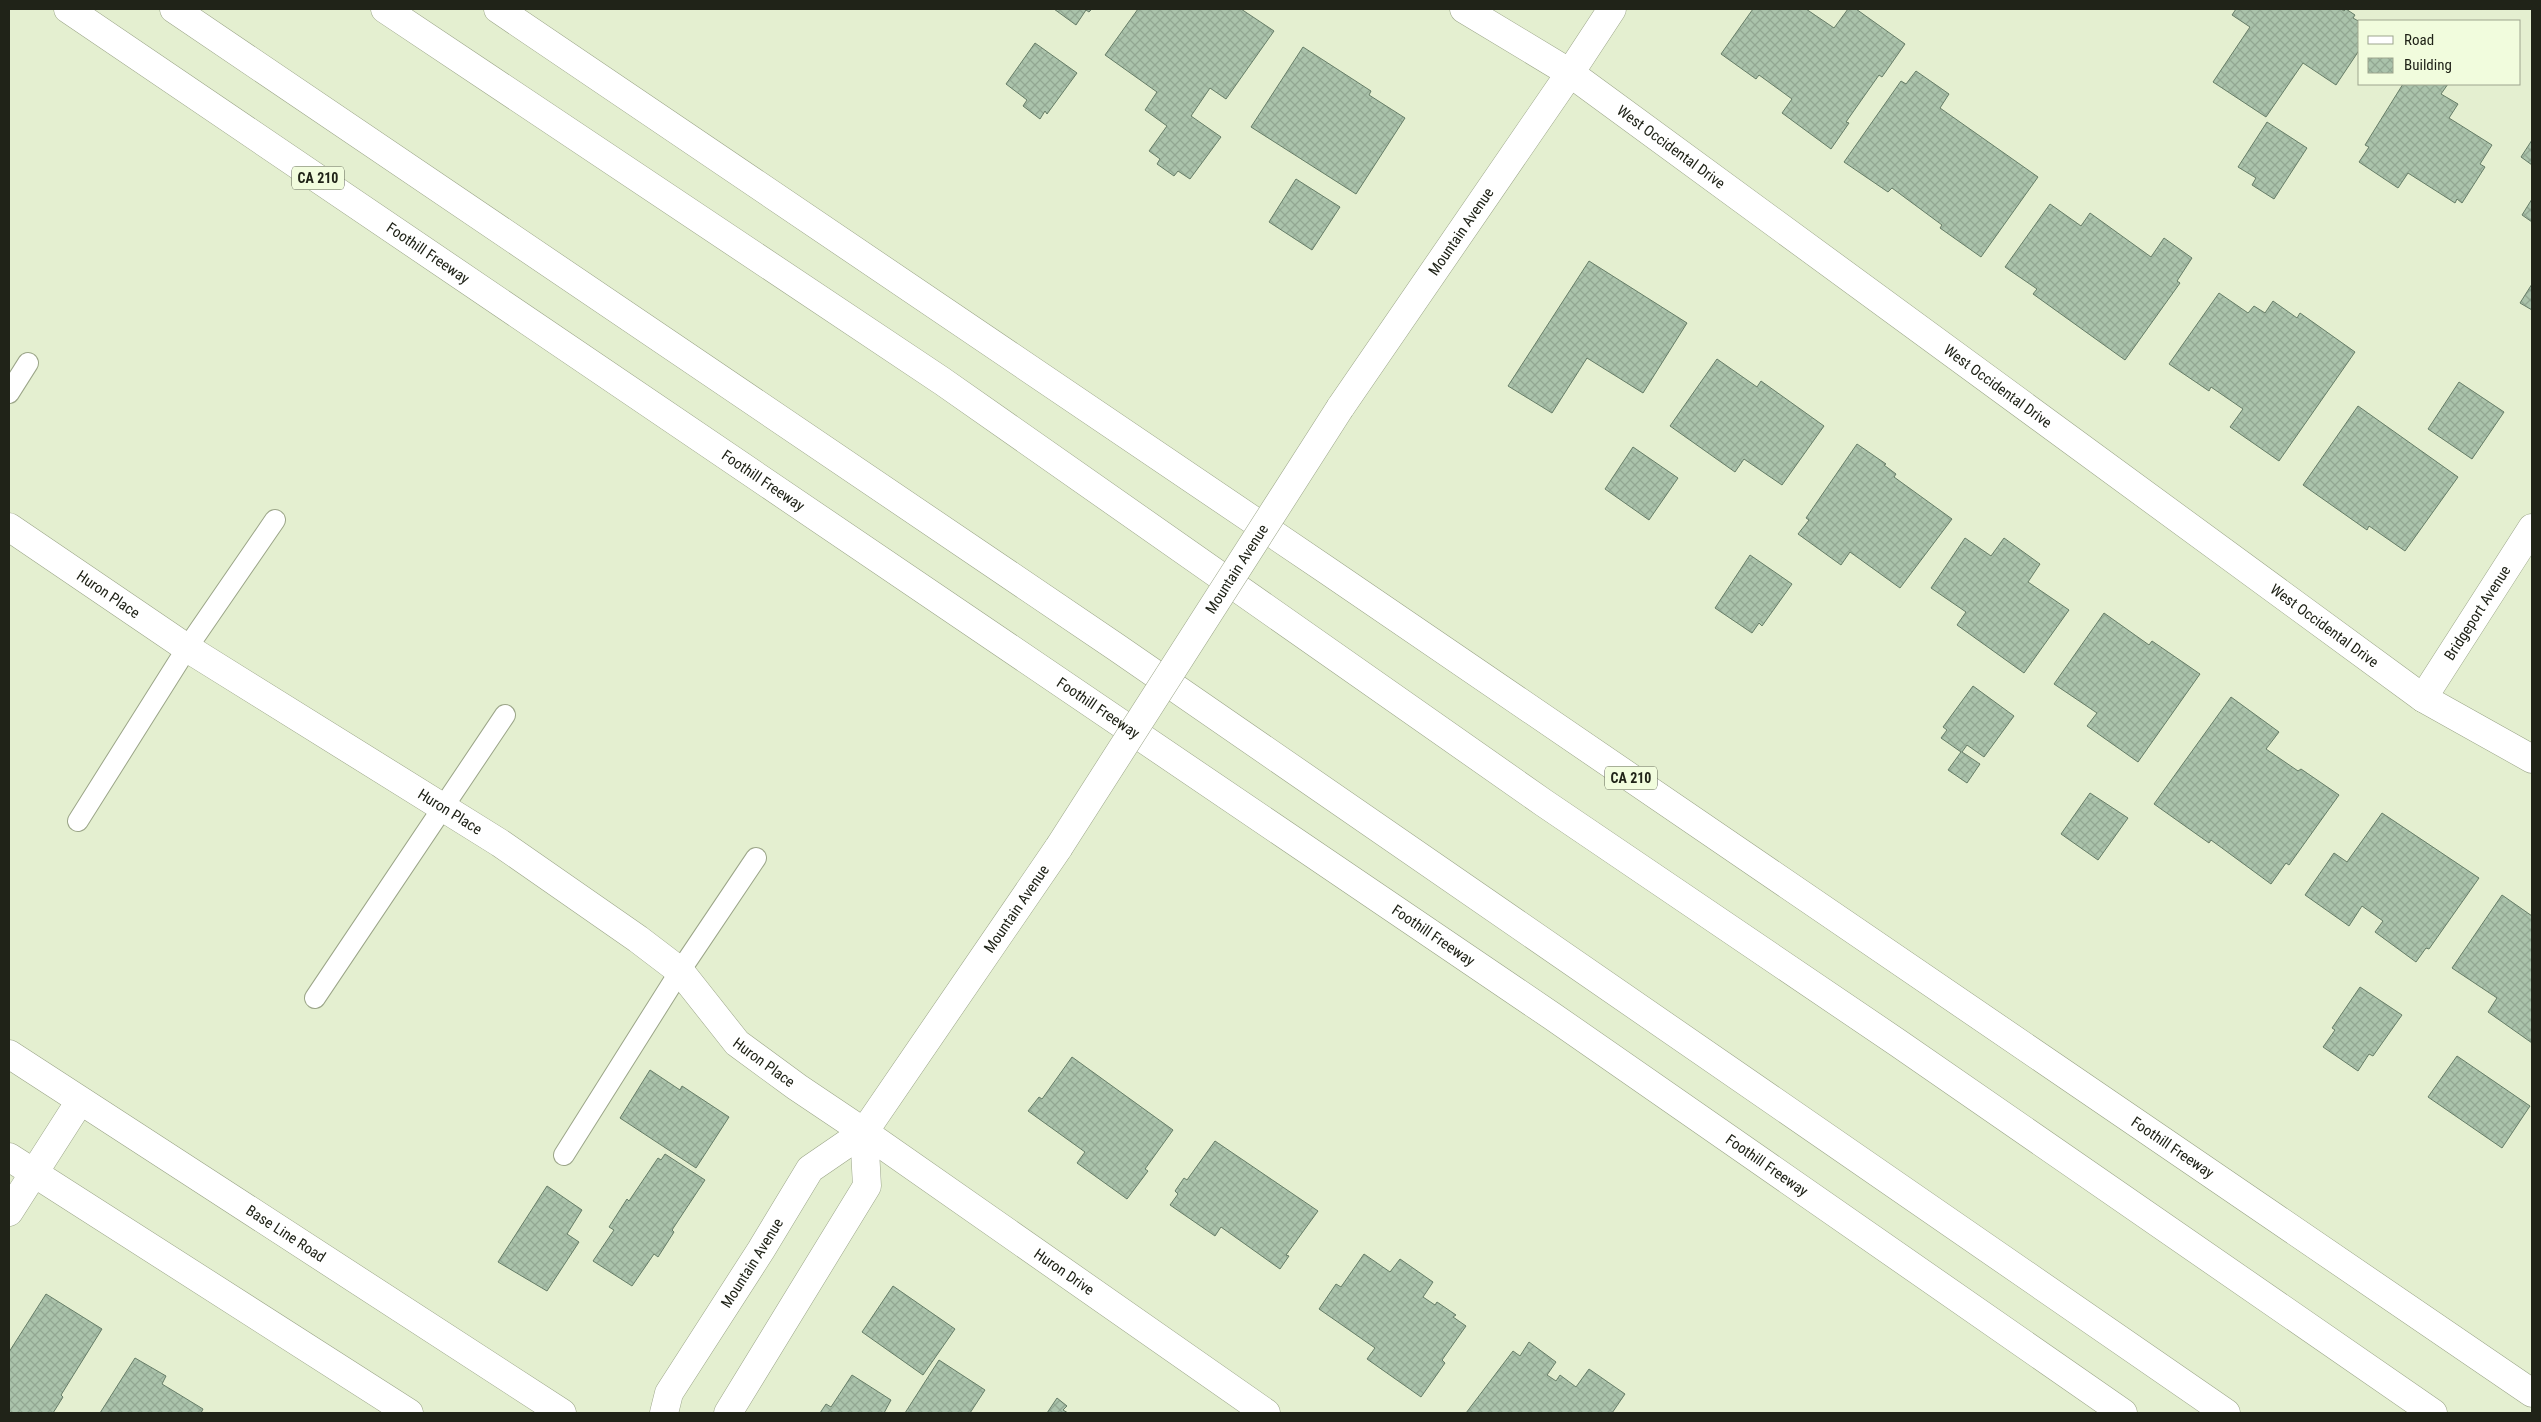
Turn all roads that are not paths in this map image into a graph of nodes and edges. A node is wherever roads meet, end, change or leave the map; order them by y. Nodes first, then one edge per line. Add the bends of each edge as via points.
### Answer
1 (68, 9) edge
2 (174, 9) edge
3 (386, 9) edge
4 (498, 9) edge
5 (1464, 9) edge
6 (1612, 9) edge
7 (1570, 73) junction
8 (28, 362) dead end
9 (9, 393) edge
10 (274, 520) dead end
11 (9, 527) edge
12 (2532, 528) edge
13 (187, 648) junction
14 (2423, 698) junction
15 (505, 715) dead end
16 (2532, 759) edge
17 (442, 808) junction
18 (78, 821) dead end
19 (756, 858) dead end
20 (680, 971) junction
21 (315, 998) dead end
22 (9, 1054) edge
23 (80, 1101) junction
24 (864, 1132) junction
25 (564, 1155) dead end
26 (9, 1157) edge
27 (34, 1174) junction
28 (9, 1212) edge
29 (2532, 1393) edge
30 (409, 1413) edge
31 (562, 1413) edge
32 (664, 1413) edge
33 (728, 1413) edge
34 (1266, 1413) edge
35 (2123, 1413) edge
36 (2226, 1413) edge
37 (2433, 1413) edge

1 - 35 main road, Foothill Freeway / CA 210 via 1560,1021
2 - 36 main road via 1116,647
3 - 37 main road via 942,381 1544,803
4 - 29 main road, Foothill Freeway / CA 210 via 1320,565
5 - 7 main road, West Occidental Drive
6 - 7 main road, Mountain Avenue
7 - 14 main road, West Occidental Drive
7 - 24 main road, Mountain Avenue, bridge via 1340,408 1060,847
8 - 9 lane
10 - 13 lane
11 - 13 main road, Huron Place
12 - 14 main road, Bridgeport Avenue
13 - 17 main road, Huron Place
13 - 18 lane
14 - 16 main road, West Occidental Drive
15 - 17 lane
17 - 20 main road, Huron Place via 500,844
17 - 21 lane
19 - 20 lane
20 - 24 main road, Huron Place via 737,1043
20 - 25 lane
22 - 23 main road, Base Line Road
23 - 27 main road
23 - 31 main road, Base Line Road
24 - 32 main road, Mountain Avenue via 810,1169 669,1393
24 - 33 main road via 867,1186
24 - 34 main road, Huron Drive
26 - 27 main road
27 - 28 main road
27 - 30 main road

